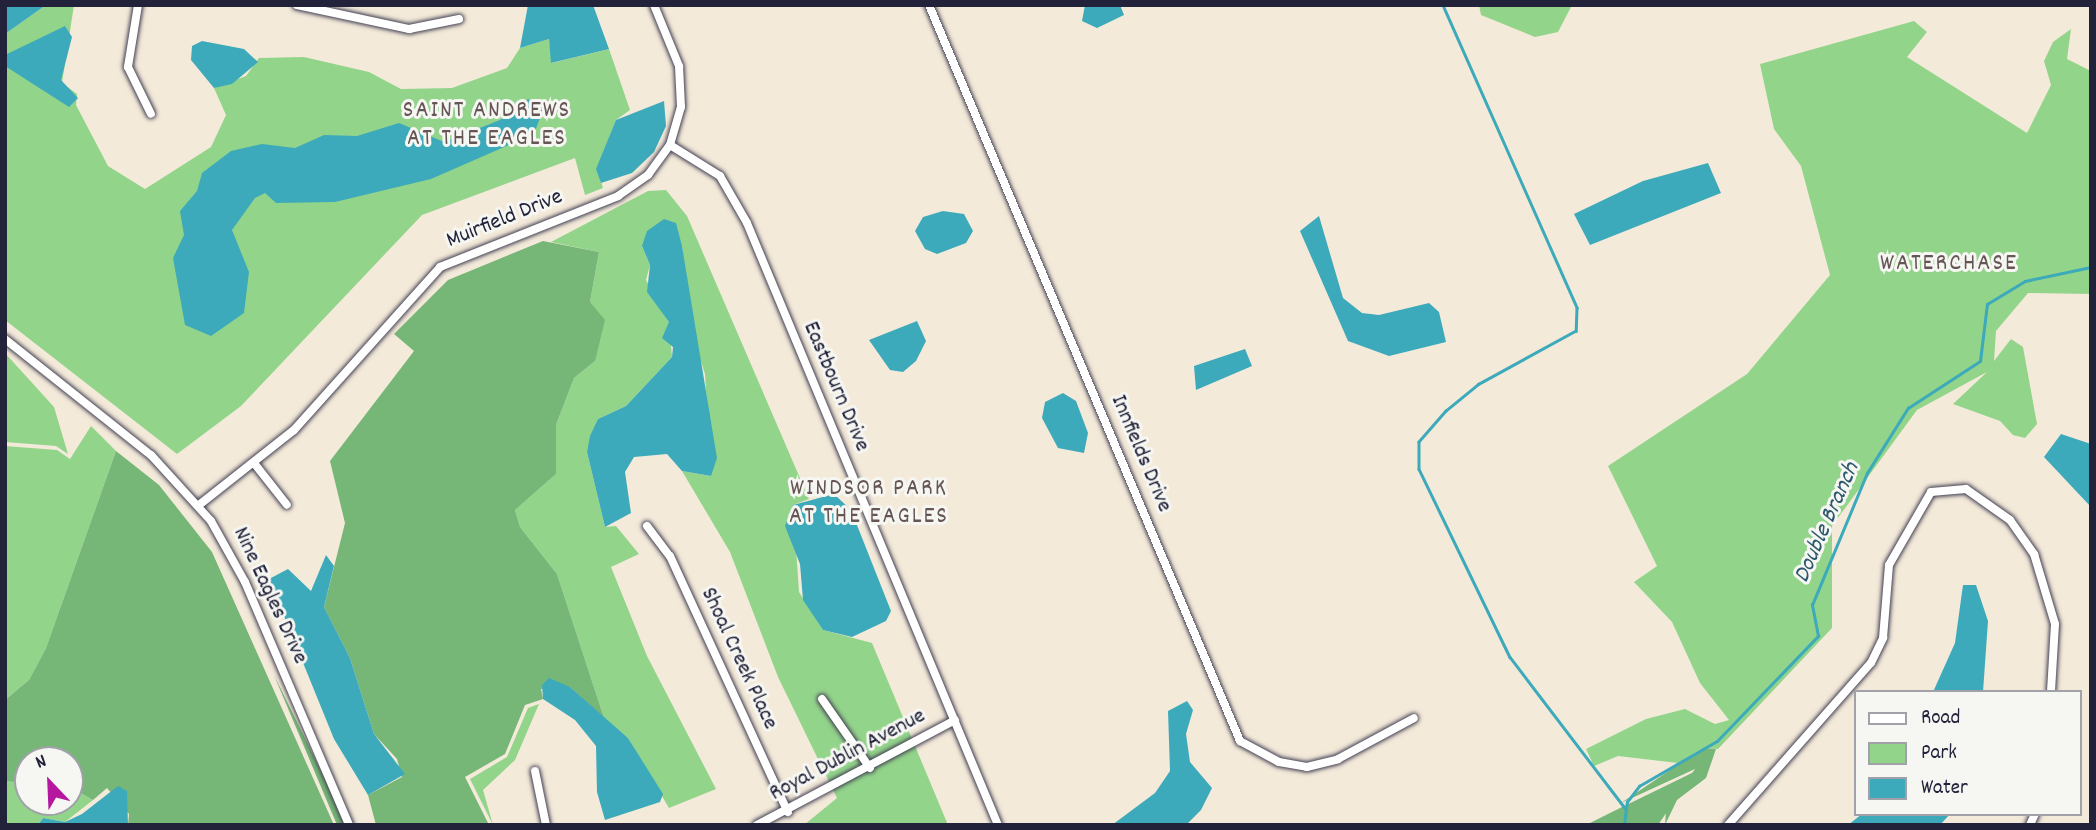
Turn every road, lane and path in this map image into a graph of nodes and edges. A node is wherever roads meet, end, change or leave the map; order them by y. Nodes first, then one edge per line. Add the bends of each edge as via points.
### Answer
1 (138, 5) edge
2 (297, 5) edge
3 (654, 5) edge
4 (929, 5) edge
5 (459, 19) dead end
6 (150, 114) dead end
7 (670, 145) junction
8 (5, 339) edge
9 (254, 463) junction
10 (199, 505) junction
11 (287, 505) dead end
12 (647, 526) dead end
13 (2051, 690) edge
14 (822, 699) dead end
15 (1414, 718) dead end
16 (955, 720) junction
17 (870, 768) junction
18 (535, 771) dead end
19 (788, 812) junction
20 (349, 825) edge
21 (546, 825) edge
22 (757, 825) edge
23 (998, 825) edge
24 (1728, 825) edge

1 - 6 street via 128,67
2 - 5 street via 409,29
3 - 7 street, Muirfield Drive via 682,85
4 - 15 street, Innfields Drive via 1240,741 1268,758 1307,767 1338,759
7 - 9 street, Muirfield Drive via 648,175 618,196 440,267 294,430
7 - 16 street, Eastbourn Drive via 720,176 740,208
8 - 10 street, Nine Eagles Drive via 151,455
9 - 10 street, Muirfield Drive
9 - 11 street
10 - 20 street, Nine Eagles Drive via 245,582
12 - 19 street, Shoal Creek Place via 670,556
13 - 24 street via 2055,624 2034,554 1994,508 1966,489 1940,488 1923,500 1895,548 1882,589 1883,639 1871,663
14 - 17 street
16 - 17 street, Royal Dublin Avenue
16 - 23 street, Eastbourn Drive
17 - 19 street, Royal Dublin Avenue
18 - 21 street
19 - 22 street, Royal Dublin Avenue

